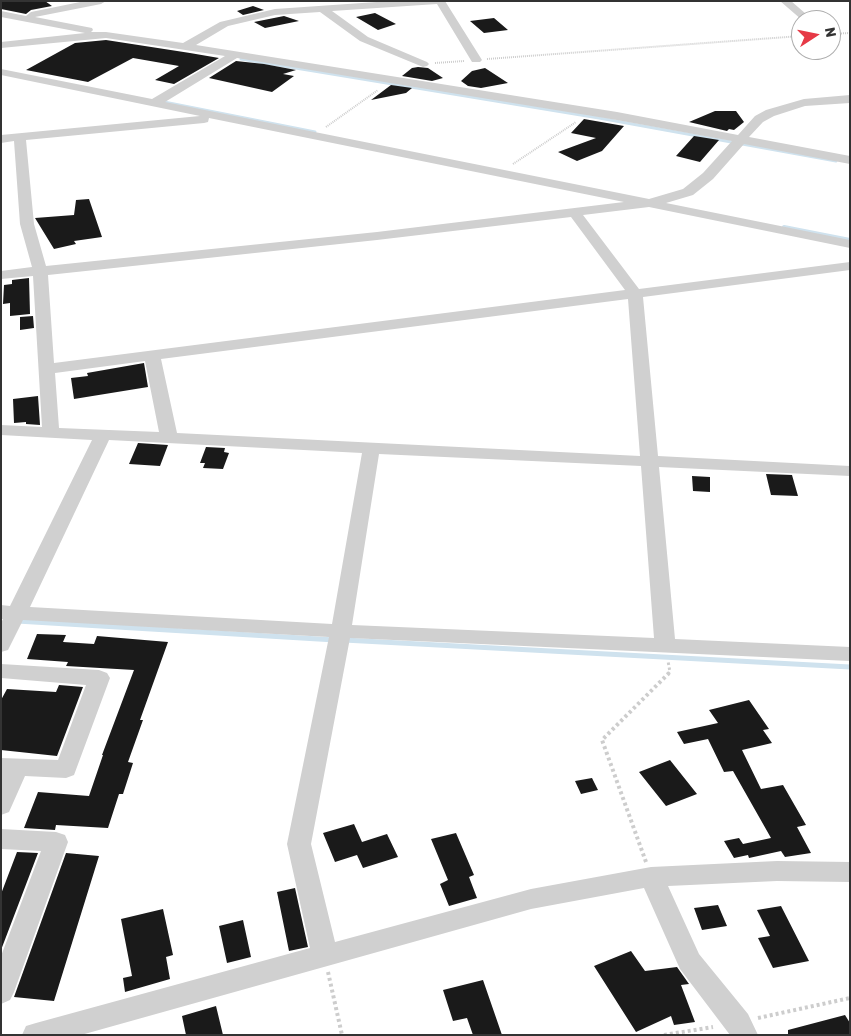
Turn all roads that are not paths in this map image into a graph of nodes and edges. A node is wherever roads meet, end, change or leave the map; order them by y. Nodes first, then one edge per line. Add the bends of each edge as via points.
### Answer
1 (101, 1) edge
2 (440, 1) edge
3 (785, 1) edge
4 (75, 3) edge
5 (260, 5) dead end
6 (322, 9) junction
7 (796, 10) edge
8 (275, 12) junction
9 (1, 14) edge
10 (20, 17) junction
11 (106, 35) junction
12 (1, 45) edge
13 (186, 46) junction
14 (235, 55) junction
15 (476, 60) road end
16 (423, 64) road end
17 (1, 72) edge
18 (850, 99) edge
19 (154, 103) junction
20 (223, 117) junction
21 (20, 137) junction
22 (1, 139) edge
23 (739, 139) junction
24 (850, 160) edge
25 (650, 203) junction
26 (574, 212) junction
27 (850, 244) edge
28 (850, 266) edge
29 (40, 270) junction
30 (1, 275) edge
31 (636, 294) junction
32 (152, 356) junction
33 (48, 369) junction
34 (1, 430) edge
35 (51, 432) junction
36 (103, 435) junction
37 (169, 438) junction
38 (371, 449) junction
39 (648, 461) junction
40 (850, 471) edge
41 (8, 612) edge
42 (341, 631) junction
43 (1, 645) edge
44 (665, 645) junction
45 (850, 654) edge
46 (1, 671) edge
47 (9, 767) edge
48 (1, 806) edge
49 (1, 839) edge
50 (850, 872) edge
51 (651, 877) junction
52 (325, 955) junction
53 (1, 992) edge
54 (53, 1032) edge
55 (744, 1035) edge

1 - 4 street
2 - 6 street
2 - 15 street
3 - 7 street
4 - 10 street
5 - 8 street
6 - 8 street
6 - 16 street via 364,38
8 - 13 street via 224,24
9 - 10 street
10 - 11 street
11 - 12 street
11 - 13 street
13 - 14 street
14 - 19 street
14 - 23 street
17 - 19 street
18 - 23 street via 776,111 759,119
19 - 20 street
20 - 21 street
20 - 25 street
21 - 22 street
21 - 29 street via 27,224
23 - 24 street
23 - 25 street via 708,176 688,192
25 - 26 street
25 - 27 street
26 - 29 street via 367,237
26 - 31 street
28 - 31 street
29 - 30 street
29 - 33 street
31 - 32 street
31 - 39 street
32 - 33 street
32 - 37 street
33 - 35 street
34 - 35 street
35 - 36 street
36 - 37 street
36 - 41 street
37 - 38 street
38 - 39 street
38 - 42 street
39 - 40 street
39 - 44 street
41 - 42 street
41 - 43 street
42 - 44 street
42 - 52 street via 300,844
44 - 45 street
46 - 47 street via 99,678 66,769
47 - 48 street
49 - 53 street via 56,842
50 - 51 street via 777,871
51 - 52 street via 530,899
51 - 55 street via 689,961
52 - 54 street

